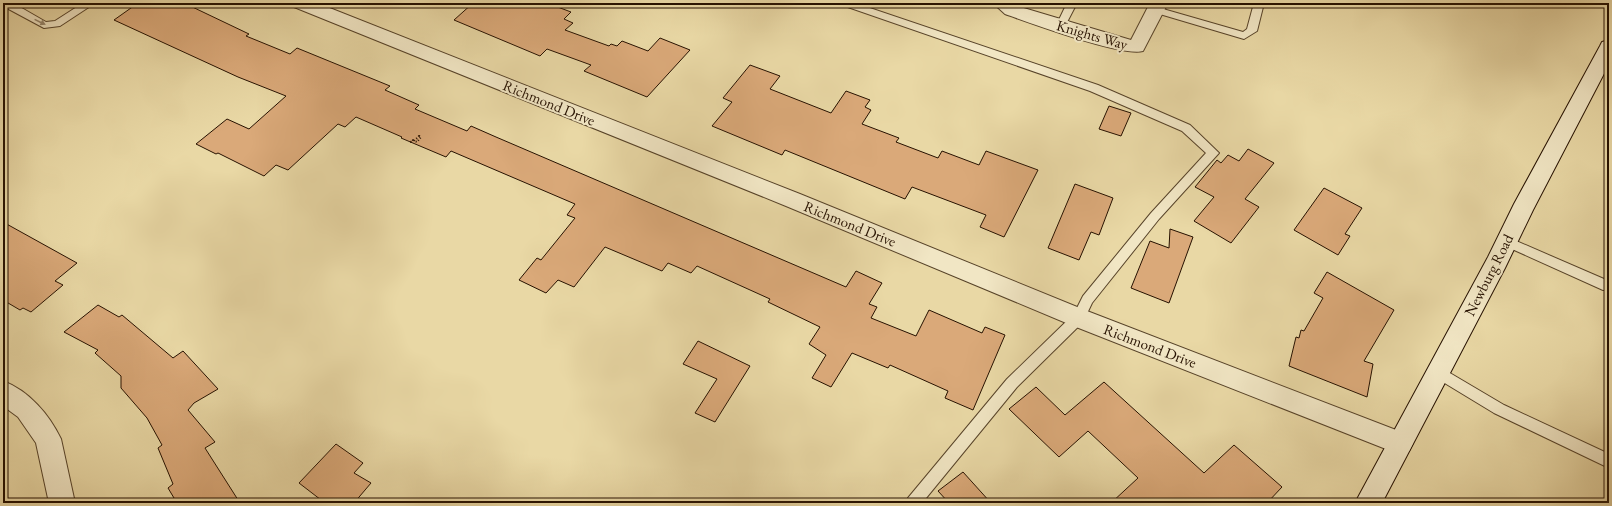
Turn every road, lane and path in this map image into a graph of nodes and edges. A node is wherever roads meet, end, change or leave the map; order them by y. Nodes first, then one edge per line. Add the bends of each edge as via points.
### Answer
1 (6, 3) edge
2 (90, 3) edge
3 (300, 3) edge
4 (845, 3) edge
5 (1002, 3) edge
6 (1072, 3) edge
7 (1258, 3) edge
8 (1158, 6) edge
9 (1061, 26) junction
10 (1609, 46) edge
11 (1507, 242) junction
12 (1608, 285) edge
13 (1079, 318) junction
14 (1438, 372) junction
15 (3, 392) edge
16 (1400, 443) junction
17 (1609, 461) edge
18 (62, 503) edge
19 (913, 503) edge
20 (1368, 503) edge

1 -> 2 lane via 44,25 57,24
3 - 13 street, Richmond Drive via 771,191
4 - 13 lane via 1094,88 1186,128 1213,153 1150,222 1087,300
5 - 9 street, Knights Way via 1011,10
6 - 9 lane
7 - 8 lane via 1252,31 1244,36
8 - 9 street, Knights Way via 1136,47 1121,45
10 - 11 street, Newburg Road
11 - 12 lane
11 - 14 street, Newburg Road
13 - 16 street, Richmond Drive
13 - 19 lane via 1012,383
14 - 16 street, Newburg Road
14 - 17 lane via 1499,410
15 - 18 street via 27,409 48,439
16 - 20 street, Newburg Road

